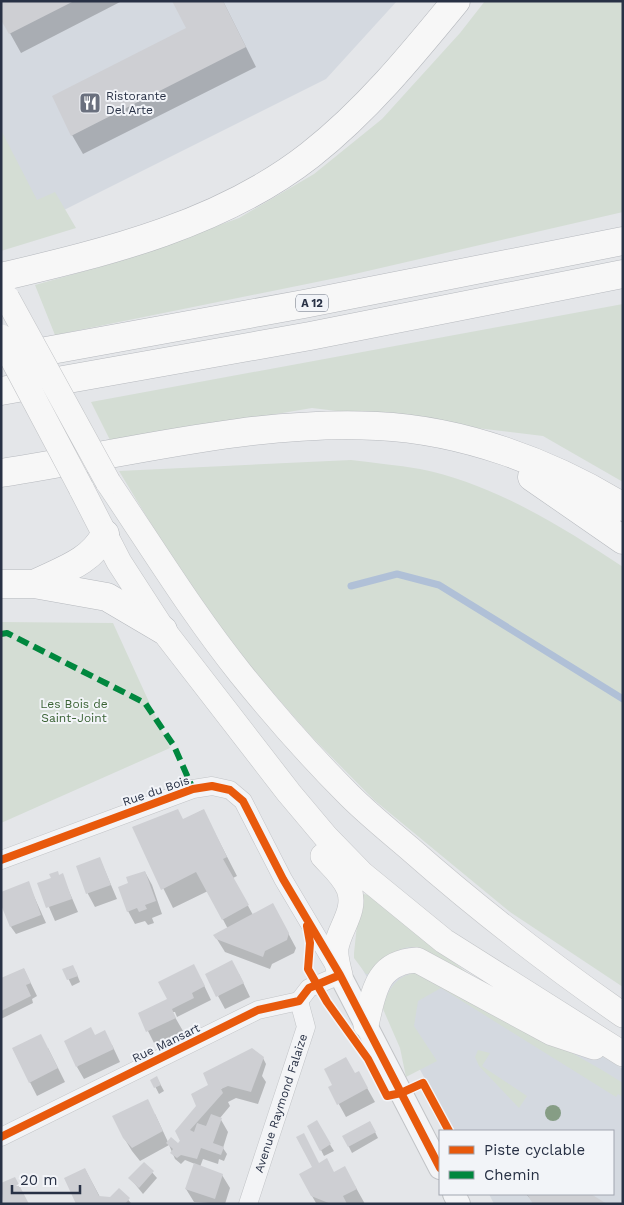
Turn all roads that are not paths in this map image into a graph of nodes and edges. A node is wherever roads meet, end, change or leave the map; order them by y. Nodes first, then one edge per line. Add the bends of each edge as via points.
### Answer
1 (450, 7) edge
2 (623, 241) edge
3 (623, 274) edge
4 (3, 287) edge
5 (1, 338) edge
6 (1, 359) edge
7 (1, 391) edge
8 (457, 438) junction
9 (1, 473) edge
10 (122, 503) junction
11 (623, 507) edge
12 (105, 534) junction
13 (623, 540) edge
14 (1, 584) edge
15 (34, 584) junction
16 (163, 630) junction
17 (289, 793) junction
18 (1, 860) edge
19 (340, 975) junction
20 (300, 1001) junction
21 (623, 1014) edge
22 (366, 1025) junction
23 (623, 1056) edge
24 (1, 1137) edge
25 (439, 1166) edge
26 (248, 1204) edge

1 - 4 highway via 380,91 309,155 267,184 227,206 135,242
2 - 6 highway, A 12
3 - 7 highway via 310,336
4 - 10 main road, bridge
5 - 12 main road, bridge
8 - 9 highway via 378,426 299,428 148,446
8 - 11 highway via 538,464
8 - 13 highway via 539,481
10 - 12 main road
10 - 21 main road via 187,602 241,674 350,797 462,895
12 - 15 highway via 99,547 85,558
12 - 16 main road
14 - 15 highway
15 - 16 highway via 107,597
16 - 17 main road
17 - 19 main road via 310,842 350,890 348,918 336,950
17 - 23 main road via 362,874 444,941
18 - 19 street, Rue du Bois via 193,789 212,786 230,790 243,801 283,880
19 - 20 street via 309,988
19 - 22 street
20 - 24 street, Rue Mansart via 258,1010
20 - 26 street, Avenue Raymond Falaize via 306,1027
22 - 23 main road via 377,982 403,961 418,960 552,1033
22 - 25 street

